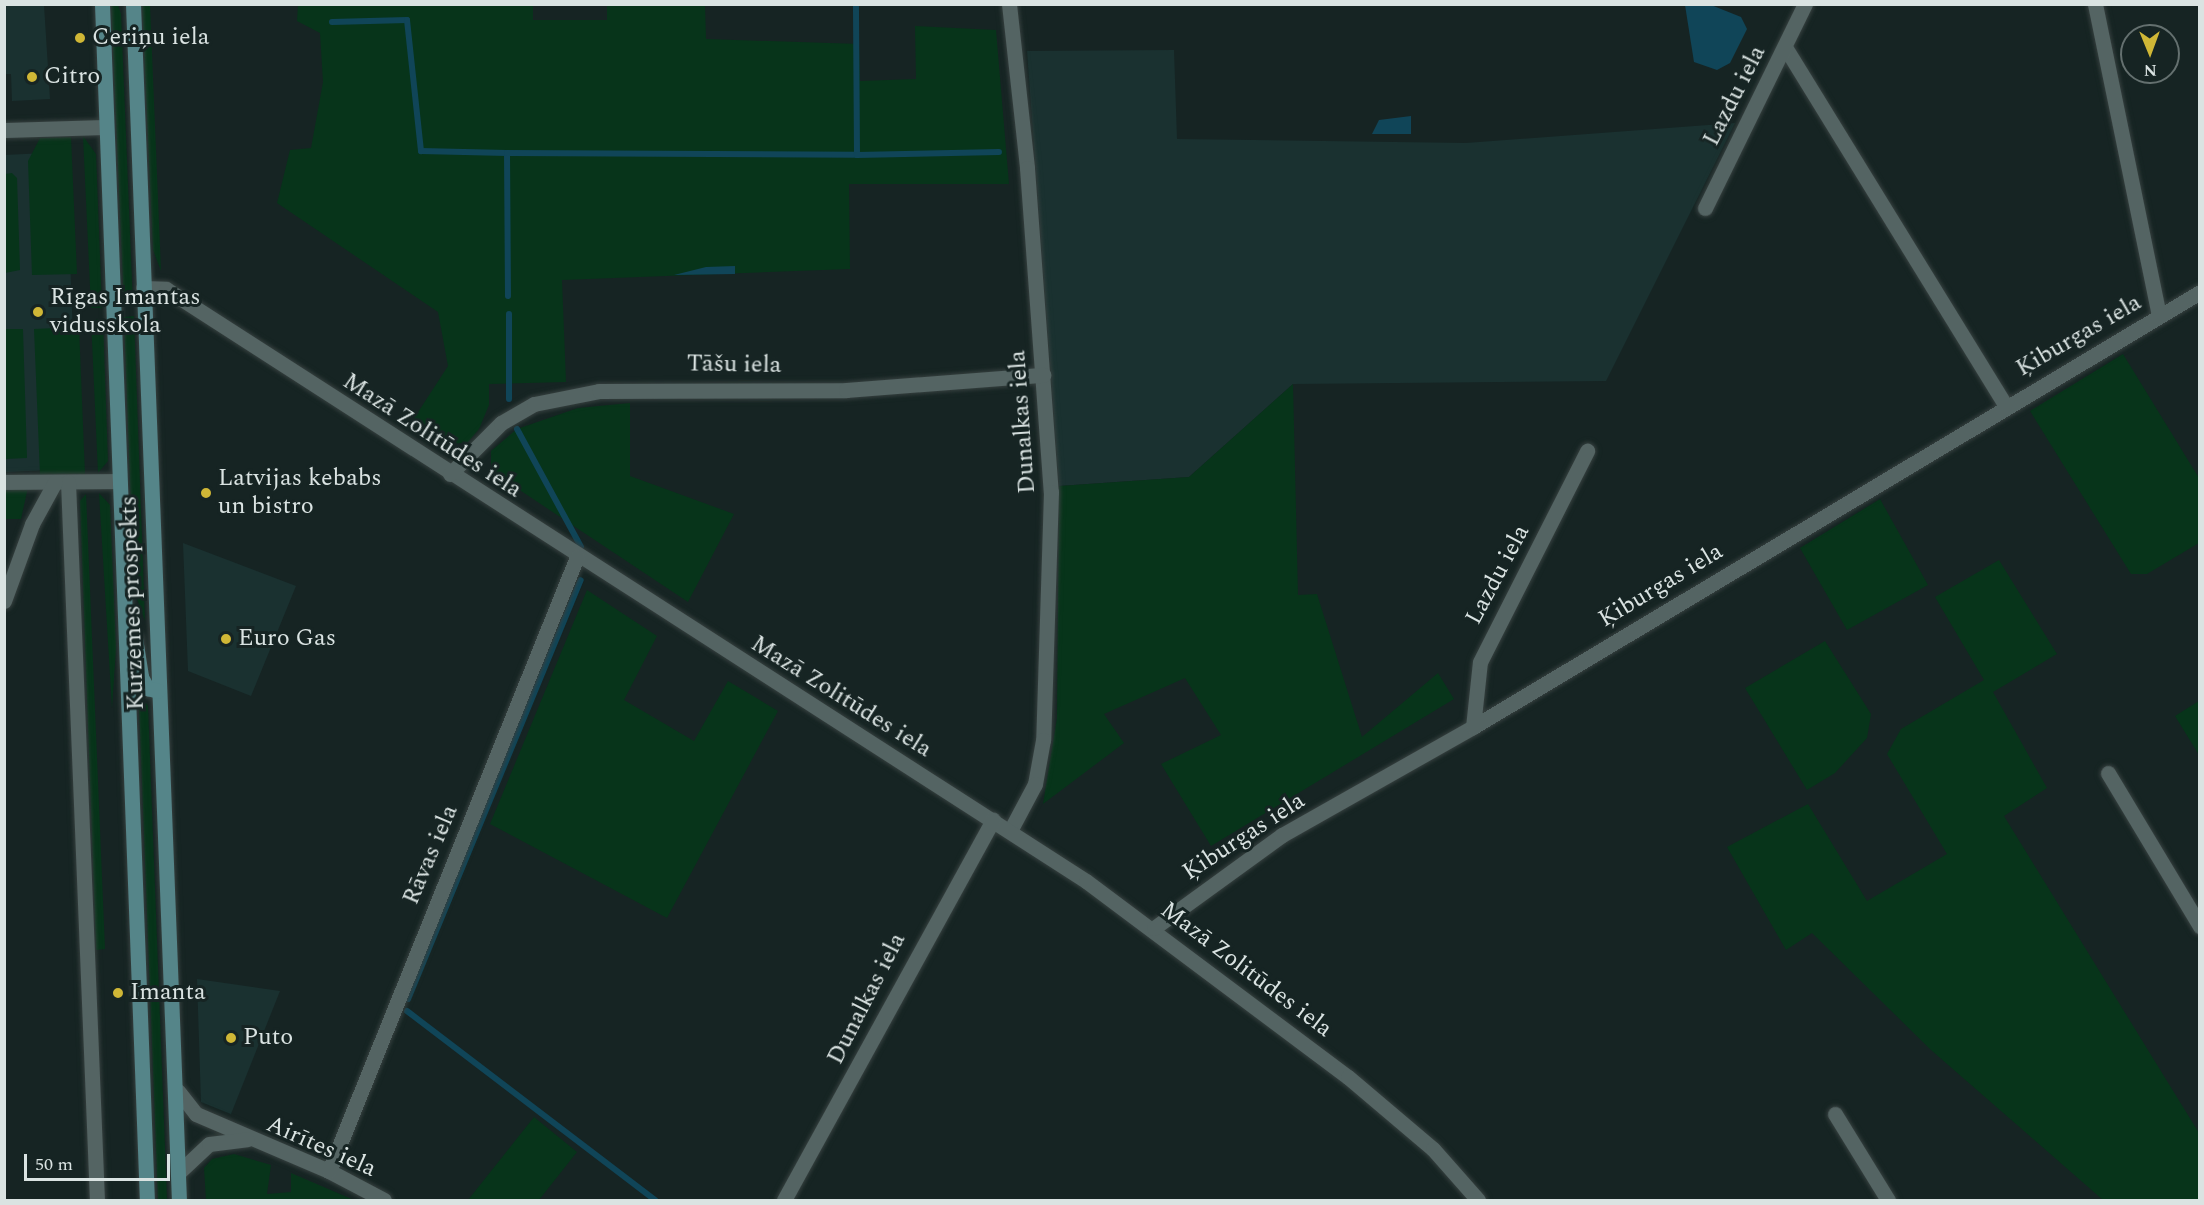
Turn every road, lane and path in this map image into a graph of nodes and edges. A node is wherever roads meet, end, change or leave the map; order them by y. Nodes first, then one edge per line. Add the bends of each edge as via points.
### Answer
1 (102, 4) edge
2 (133, 4) edge
3 (1009, 4) edge
4 (1805, 4) edge
5 (2095, 4) edge
6 (1785, 47) junction
7 (106, 127) junction
8 (4, 130) edge
9 (1705, 208) dead end
10 (143, 288) junction
11 (2199, 292) edge
12 (2159, 316) junction
13 (1043, 375) junction
14 (2005, 405) junction
15 (1587, 451) dead end
16 (450, 474) junction
17 (119, 481) junction
18 (4, 482) edge
19 (62, 482) junction
20 (577, 558) junction
21 (124, 592) junction
22 (4, 601) edge
23 (158, 691) junction
24 (1473, 728) junction
25 (2108, 774) dead end
26 (993, 820) junction
27 (1010, 831) junction
28 (2199, 926) edge
29 (1154, 928) junction
30 (178, 1091) junction
31 (1836, 1114) dead end
32 (252, 1139) junction
33 (329, 1171) junction
34 (178, 1173) junction
35 (97, 1200) edge
36 (147, 1200) edge
37 (179, 1200) edge
38 (384, 1200) edge
39 (784, 1200) edge
40 (1478, 1200) edge
41 (1888, 1200) edge

1 - 7 main road, Kurzemes prospekts
2 - 10 main road, Kurzemes prospekts
3 - 13 street, Dunalkas iela
4 - 6 street, Lazdu iela
5 - 12 street
6 - 9 street, Lazdu iela
6 - 14 street
7 - 8 street
7 - 17 main road, Kurzemes prospekts
10 - 16 street, Mazā Zolitūdes iela via 166,289
10 - 23 main road, Kurzemes prospekts
11 - 12 street, Ķiburgas iela
12 - 14 street, Ķiburgas iela
13 - 16 street, Tāšu iela via 846,390 599,391 534,404 501,423
13 - 27 street, Dunalkas iela via 1051,492 1044,728 1035,783
14 - 24 street, Ķiburgas iela
15 - 24 street, Lazdu iela via 1480,662
16 - 20 street, Mazā Zolitūdes iela
17 - 19 street
17 - 21 main road, Kurzemes prospekts
18 - 19 street
19 - 22 street via 32,524
19 - 35 street
20 - 26 street, Mazā Zolitūdes iela
20 - 33 street, Rāvas iela
21 - 23 main road via 132,608 141,677 149,689
21 - 36 main road, Kurzemes prospekts
23 - 30 main road, Kurzemes prospekts
24 - 29 street, Ķiburgas iela via 1282,835
25 - 28 street
26 - 27 street, Mazā Zolitūdes iela
26 - 39 street, Dunalkas iela
27 - 29 street, Mazā Zolitūdes iela
29 - 40 street, Mazā Zolitūdes iela via 1348,1077 1433,1149
30 - 32 street via 196,1114
30 - 34 main road, Kurzemes prospekts
31 - 41 street
32 - 33 street, Airītes iela
32 - 34 street, Airītes iela via 209,1144
33 - 38 street, Airītes iela
34 - 37 main road, Kurzemes prospekts

